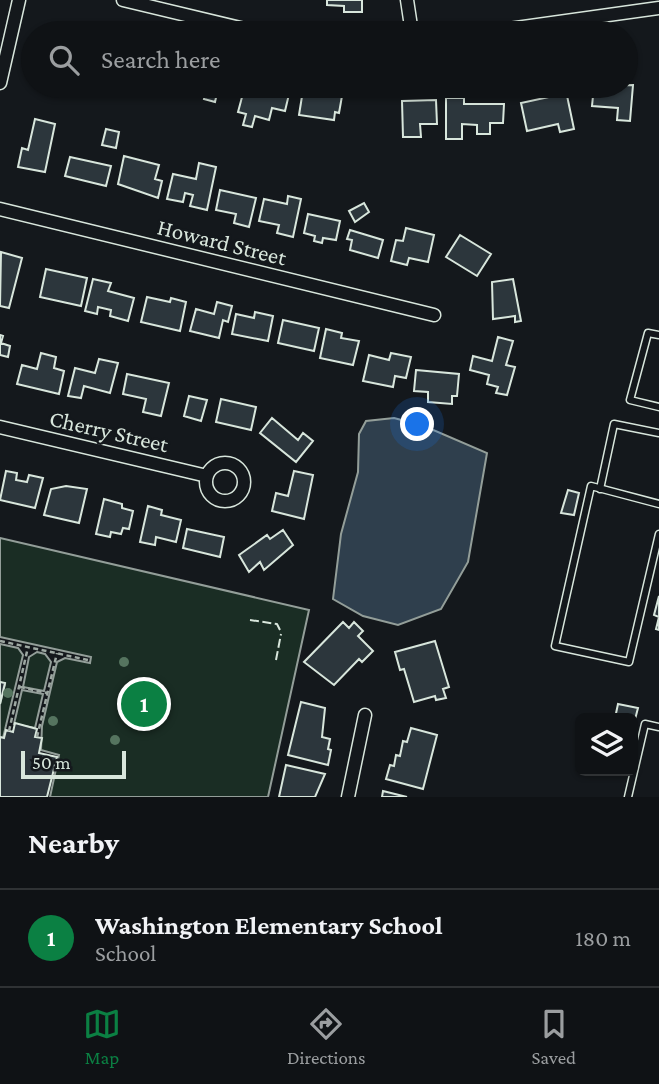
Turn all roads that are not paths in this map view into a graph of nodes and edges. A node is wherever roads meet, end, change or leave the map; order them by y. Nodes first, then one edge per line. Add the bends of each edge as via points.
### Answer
1 (19, 0) edge
2 (127, 0) edge
3 (407, 0) edge
4 (659, 8) edge
5 (212, 21) edge
6 (410, 21) edge
7 (565, 21) edge
8 (0, 83) edge
9 (0, 209) edge
10 (434, 316) dead end
11 (659, 335) edge
12 (659, 407) edge
13 (0, 426) edge
14 (659, 433) edge
15 (207, 476) dead end
16 (600, 489) junction
17 (659, 504) edge
18 (659, 534) edge
19 (365, 715) dead end
20 (659, 727) edge
21 (348, 797) edge
22 (628, 797) edge

1 - 8 street
2 - 5 street
3 - 6 street
4 - 7 street
9 - 10 street, Howard Street
11 - 12 lane via 648,332 631,400
13 - 15 street, Cherry Street
14 - 16 lane via 614,424
16 - 17 lane
16 - 18 lane via 591,486 555,646 629,662
19 - 21 street
20 - 22 lane via 645,724

